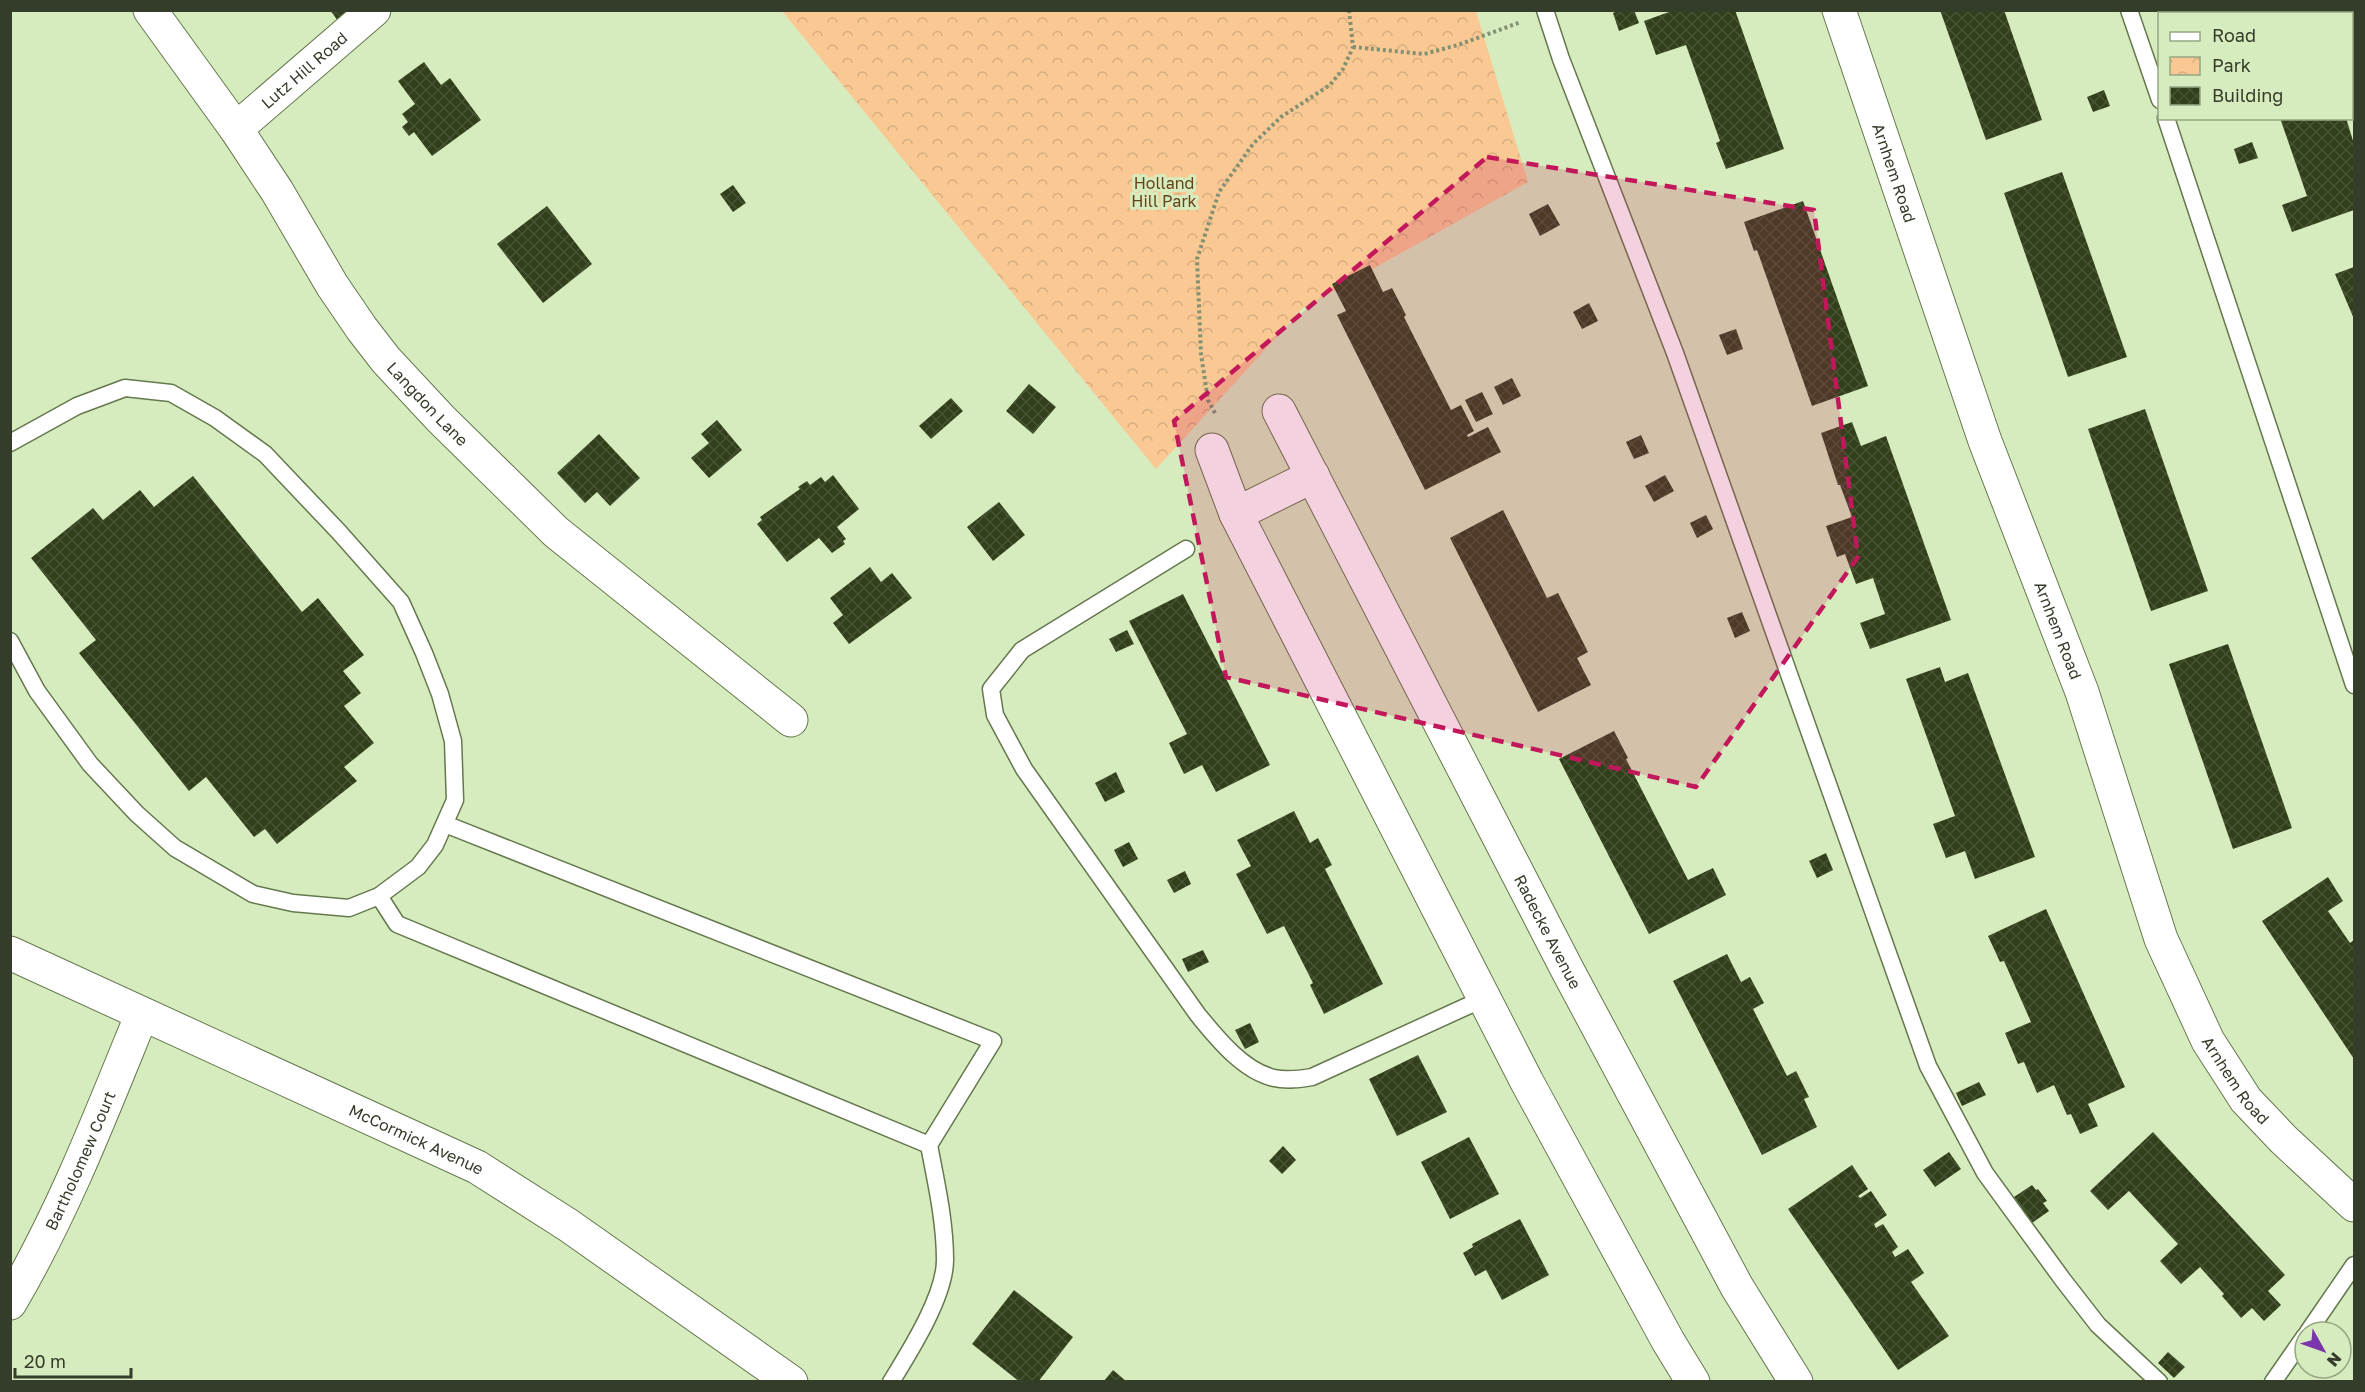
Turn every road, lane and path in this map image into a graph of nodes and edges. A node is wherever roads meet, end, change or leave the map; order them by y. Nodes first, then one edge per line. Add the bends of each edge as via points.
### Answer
1 (150, 10) edge
2 (374, 10) edge
3 (1349, 10) edge
4 (1839, 10) edge
5 (2129, 10) edge
6 (1545, 11) edge
7 (1353, 46) junction
8 (2158, 94) edge
9 (2167, 120) edge
10 (236, 129) junction
11 (1279, 411) dead end
12 (1216, 435) joint
13 (10, 443) edge
14 (1313, 476) junction
15 (1236, 514) junction
16 (1185, 549) dead end
17 (10, 641) edge
18 (2355, 685) edge
19 (790, 720) dead end
20 (446, 824) junction
21 (379, 896) junction
22 (10, 953) edge
23 (1485, 998) junction
24 (142, 1014) junction
25 (929, 1145) junction
26 (2355, 1205) edge
27 (2355, 1265) edge
28 (10, 1303) edge
29 (2316, 1320) edge
30 (2293, 1353) edge
31 (791, 1382) edge
32 (891, 1382) edge
33 (1693, 1382) edge
34 (1796, 1382) edge
35 (2159, 1382) edge
36 (2273, 1382) edge

1 - 10 street, Langdon Lane
2 - 10 street, Lutz Hill Road
3 - 7 path
4 - 26 street, Arnhem Road via 1985,441 2082,692 2162,939 2208,1041 2246,1100
5 - 8 lane
6 - 7 path via 1504,30 1424,54
6 - 35 lane via 1675,353 1928,1066 1986,1173 2063,1280 2098,1325
7 - 12 path via 1343,69 1329,85 1281,117 1253,144 1218,192 1197,259 1200,354
9 - 18 lane
10 - 19 street, Langdon Lane via 362,328 433,411 556,532
11 - 14 street, Radecke Avenue
12 - 15 street
13 - 20 lane via 76,406 125,388 171,393 265,454 401,602 440,694 453,741 455,800
14 - 15 street
14 - 34 street, Radecke Avenue via 1568,971 1737,1287
15 - 23 street
16 - 23 lane via 1022,650 991,688 995,715 1024,769 1198,1015 1229,1051 1273,1078 1312,1077
17 - 21 lane via 37,691 90,764 175,848 253,894 293,903 349,908
20 - 21 lane via 418,867
20 - 25 lane via 993,1041
21 - 25 lane via 397,924
22 - 24 street, McCormick Avenue
23 - 33 street via 1555,1134
24 - 28 street, Bartholomew Court via 78,1170 40,1251
24 - 31 street, McCormick Avenue via 477,1167 568,1225
25 - 32 lane via 946,1262 938,1293 917,1339
27 - 29 lane
30 - 36 lane

